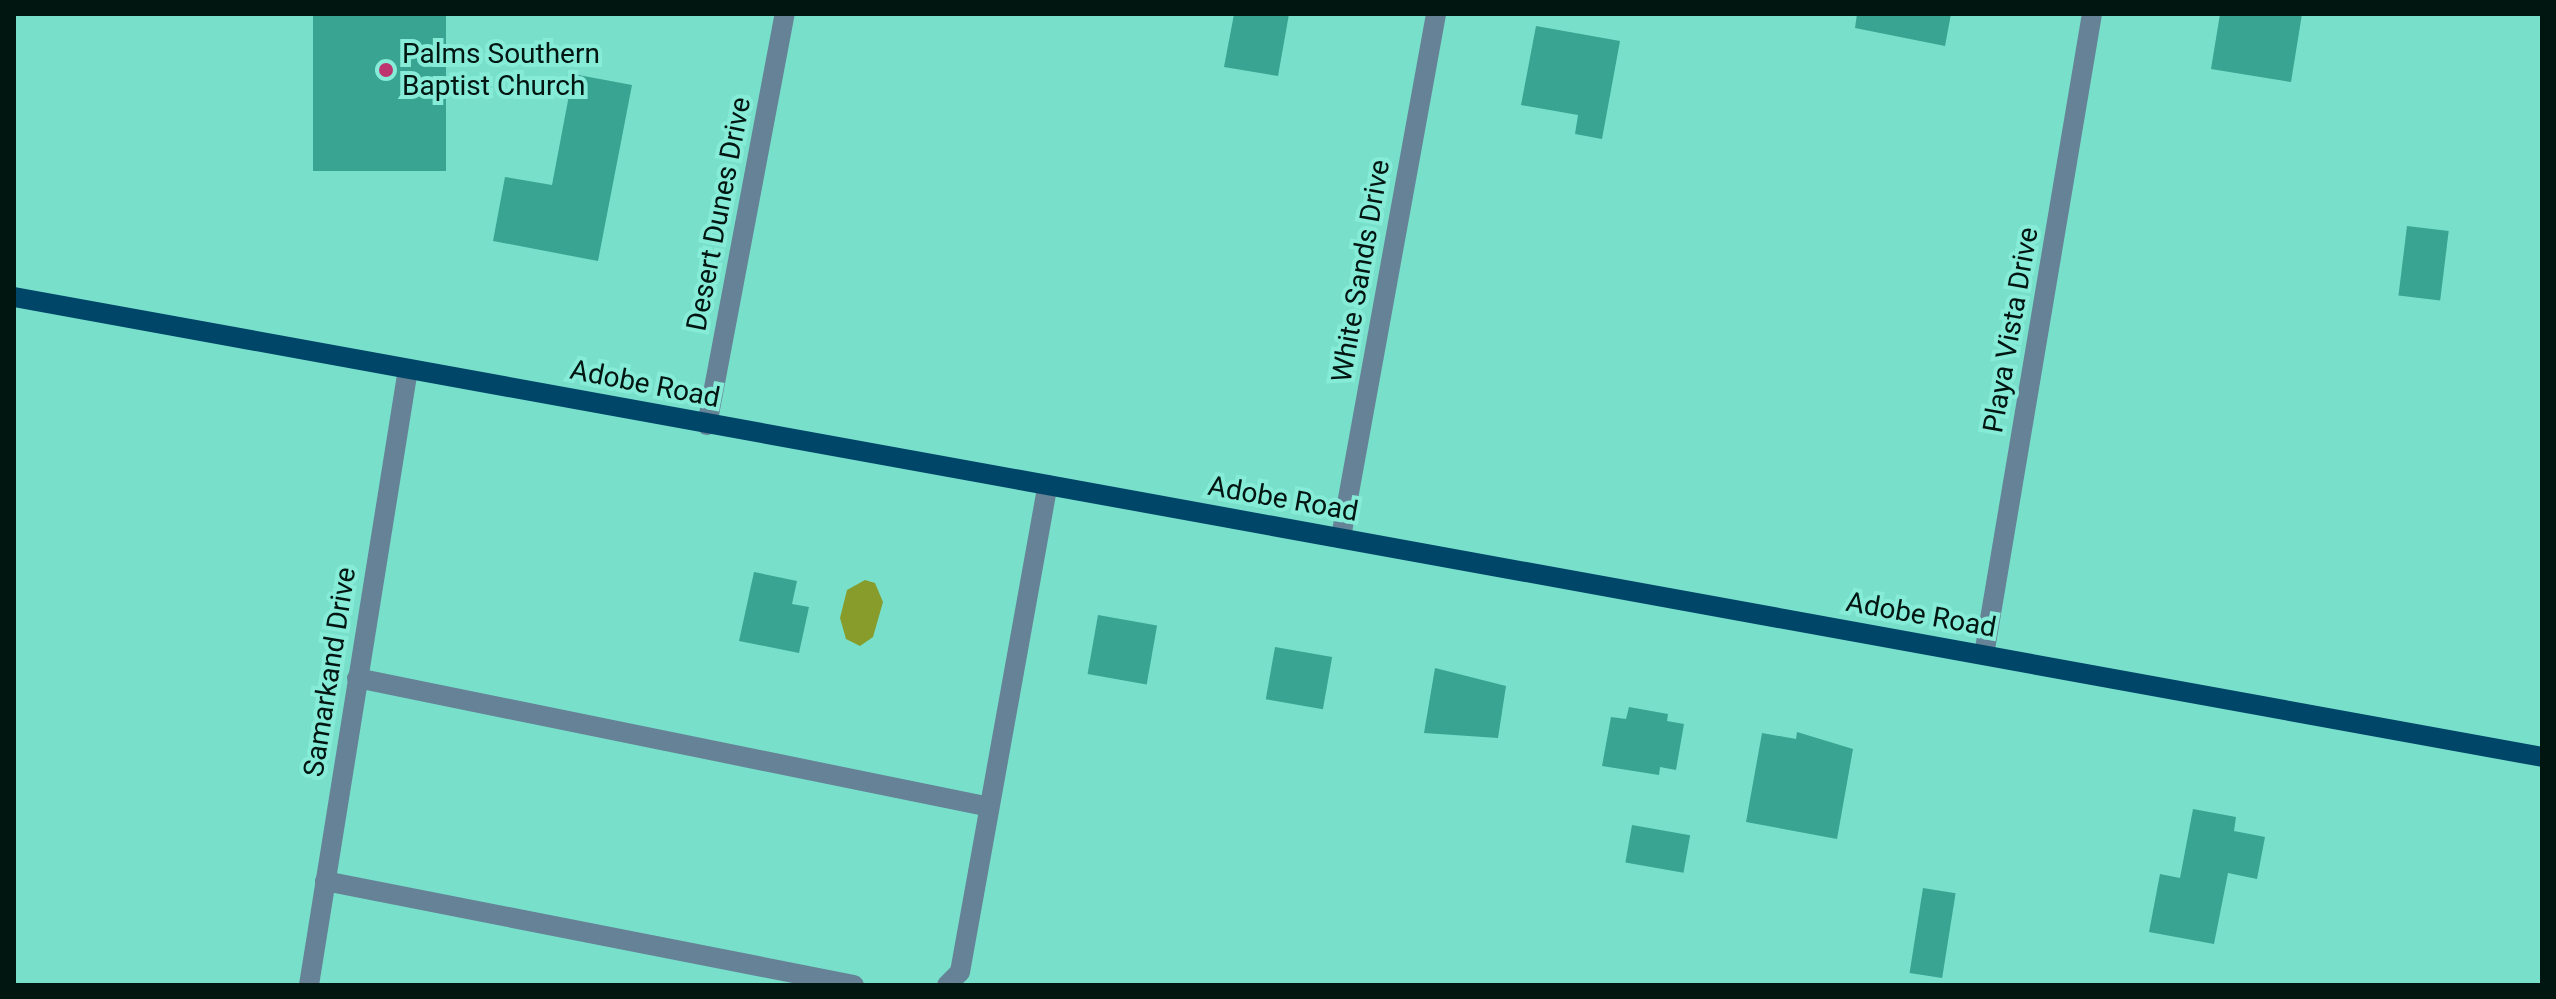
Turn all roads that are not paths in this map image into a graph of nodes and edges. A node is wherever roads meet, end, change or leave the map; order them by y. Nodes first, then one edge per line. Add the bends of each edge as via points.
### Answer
1 (785, 14) edge
2 (1436, 14) edge
3 (2092, 14) edge
4 (14, 297) edge
5 (408, 369) junction
6 (707, 425) junction
7 (1048, 485) junction
8 (1341, 537) junction
9 (1984, 655) junction
10 (357, 678) junction
11 (2542, 757) edge
12 (985, 806) junction
13 (325, 881) junction
14 (309, 985) edge
15 (854, 985) edge
16 (947, 985) edge

1 - 6 street, Desert Dunes Drive
2 - 8 street, White Sands Drive
3 - 9 street, Playa Vista Drive
4 - 5 main road, Adobe Road
5 - 6 main road, Adobe Road
5 - 10 street, Samarkand Drive
6 - 7 main road, Adobe Road
7 - 8 main road, Adobe Road
7 - 12 street
8 - 9 main road, Adobe Road
9 - 11 main road, Adobe Road
10 - 12 street
10 - 13 street, Samarkand Drive
12 - 16 street via 960,972
13 - 14 street, Samarkand Drive
13 - 15 street

